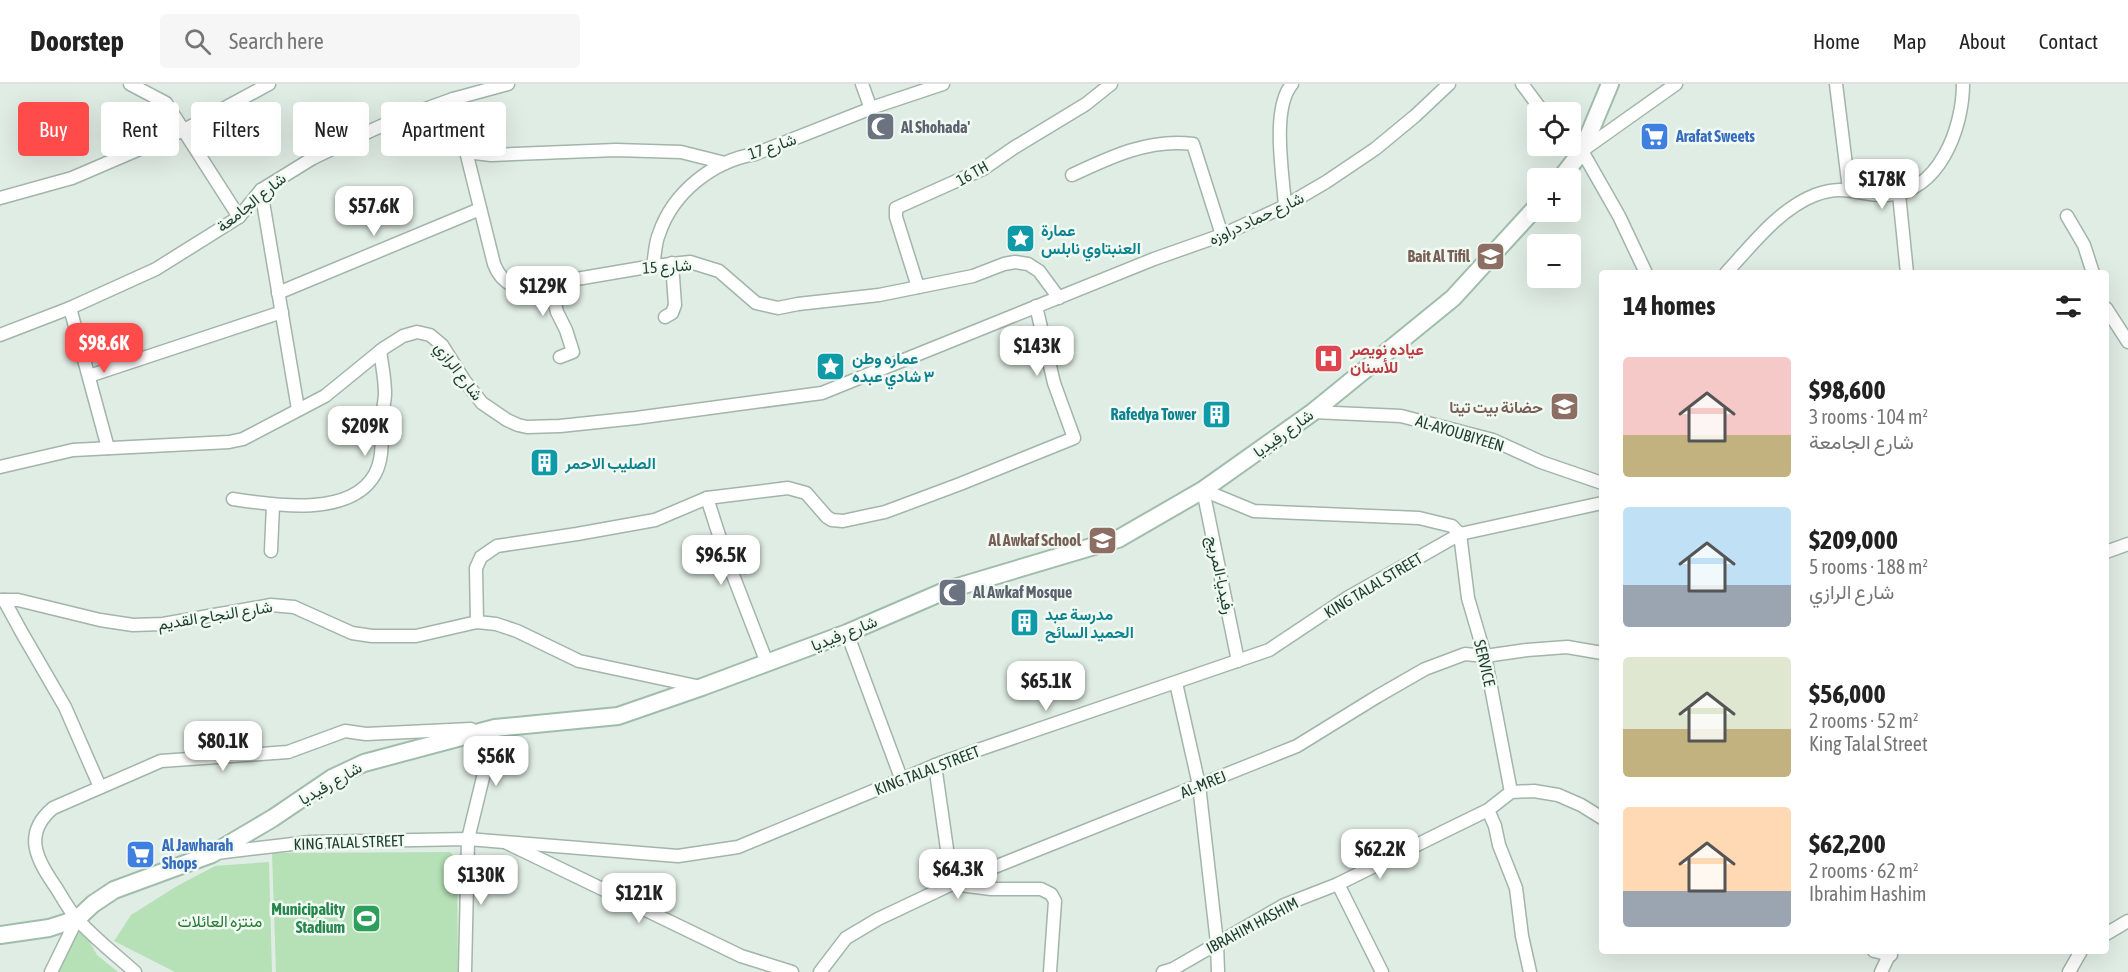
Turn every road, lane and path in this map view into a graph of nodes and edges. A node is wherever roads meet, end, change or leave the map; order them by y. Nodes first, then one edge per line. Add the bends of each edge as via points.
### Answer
1 (130, 84) edge
2 (269, 84) edge
3 (508, 84) edge
4 (862, 84) edge
5 (943, 84) edge
6 (1111, 84) edge
7 (1292, 84) edge
8 (1449, 84) edge
9 (1522, 84) edge
10 (1610, 84) edge
11 (1676, 84) edge
12 (1836, 84) edge
13 (1963, 84) edge
14 (453, 99) junction
15 (454, 102) edge
16 (1536, 102) edge
17 (871, 109) junction
18 (184, 130) junction
19 (1581, 137) edge
20 (1581, 143) edge
21 (506, 154) edge
22 (1581, 154) edge
23 (467, 156) edge
24 (725, 163) junction
25 (1072, 175) dead end
26 (1849, 189) junction
27 (261, 190) junction
28 (1899, 194) junction
29 (0, 198) edge
30 (1285, 206) junction
31 (480, 209) junction
32 (2067, 216) dead end
33 (239, 217) junction
34 (1527, 217) edge
35 (1222, 236) junction
36 (672, 263) junction
37 (653, 266) junction
38 (1645, 270) edge
39 (1729, 270) edge
40 (1906, 270) edge
41 (2092, 270) edge
42 (550, 283) junction
43 (918, 287) junction
44 (279, 293) junction
45 (1059, 298) junction
46 (1036, 306) junction
47 (70, 308) junction
48 (282, 312) junction
49 (2109, 313) edge
50 (665, 317) dead end
51 (0, 335) edge
52 (2128, 342) edge
53 (380, 351) junction
54 (560, 357) dead end
55 (88, 376) junction
56 (298, 410) junction
57 (1313, 412) junction
58 (108, 448) junction
59 (0, 467) edge
60 (1599, 482) edge
61 (1203, 490) junction
62 (707, 498) junction
63 (233, 500) dead end
64 (1599, 504) edge
65 (273, 505) junction
66 (1460, 534) junction
67 (2128, 544) edge
68 (272, 551) dead end
69 (2109, 551) edge
70 (2, 600) edge
71 (477, 622) junction
72 (847, 633) junction
73 (1599, 652) edge
74 (1485, 656) junction
75 (1238, 660) junction
76 (767, 663) junction
77 (1176, 683) junction
78 (702, 687) junction
79 (495, 728) junction
80 (935, 765) junction
81 (901, 778) junction
82 (1198, 785) junction
83 (100, 787) junction
84 (1511, 792) junction
85 (1488, 810) junction
86 (1599, 816) edge
87 (468, 838) junction
88 (501, 840) junction
89 (212, 854) junction
90 (952, 884) junction
91 (1338, 884) junction
92 (77, 919) junction
93 (2128, 921) edge
94 (2109, 932) edge
95 (0, 935) edge
96 (1217, 943) junction
97 (1890, 954) edge
98 (2079, 954) edge
99 (51, 972) edge
100 (135, 972) edge
101 (465, 972) edge
102 (792, 972) edge
103 (820, 972) edge
104 (1050, 972) edge
105 (1163, 972) edge
106 (1218, 972) edge
107 (1382, 972) edge
108 (1530, 972) edge
109 (1881, 972) edge
110 (2069, 972) edge

1 - 18 street via 166,103
2 - 18 street
3 - 14 street, شارع الجامعة
4 - 17 street
5 - 17 street, شارع 17
6 - 43 street, 16 TH via 983,169 896,208
7 - 30 street via 1286,91 1281,113
8 - 30 street, شارع حماد دراوزه via 1375,149
9 - 16 street
10 - 19 main road
11 - 20 street
12 - 26 street
13 - 28 street via 1958,123 1940,162 1919,185
14 - 15 street, شارع 15
14 - 27 street, شارع الجامعة via 357,136
17 - 24 street, شارع 17
18 - 29 street via 72,178
18 - 33 street
21 - 24 street via 681,152
22 - 38 street via 1619,216
23 - 31 street, شارع 15
24 - 37 street, شارع 17 via 691,184 674,206 659,234
25 - 35 street via 1119,153 1175,141 1193,144
26 - 28 street via 1877,195
26 - 39 street via 1825,191 1793,207
27 - 33 street, شارع الجامعة
27 - 44 street
28 - 40 street
30 - 35 street, شارع حماد دراوزه
31 - 42 street, شارع 15 via 494,264 504,280 528,289
31 - 44 street
32 - 41 street via 2084,245
33 - 47 street, شارع الجامعة via 156,269
34 - 57 main road, شارع رفيديا via 1453,298
35 - 45 street, شارع حماد دراوزه
36 - 37 street, شارع 15
36 - 43 street, شارع 15 via 710,267 750,299 771,308
36 - 50 street via 675,305
37 - 42 street, شارع 15
42 - 54 street via 573,352
43 - 45 street, شارع 15 via 1022,262 1040,271
44 - 48 street
45 - 46 street, شارع حماد دراوزه
46 - 53 street, شارع الرازي via 822,393 537,428 518,425 483,403 442,345 430,335 417,332 403,336
46 - 62 street via 1054,383 1074,438 885,512 843,521 827,517 806,493 795,488
47 - 51 street, شارع الجامعة
47 - 55 street
48 - 55 street
48 - 56 street
49 - 52 street
53 - 56 street, شارع الرازي via 325,396
53 - 65 street via 385,391 382,453 375,474 351,496 313,505
55 - 58 street
56 - 58 street, شارع الرازي via 236,441
57 - 60 street, AL-AYOUBIYEEN via 1401,416 1492,440
57 - 61 main road, شارع رفيديا
58 - 59 street, شارع الرازي via 73,450
61 - 66 street via 1254,511 1419,518 1452,526
61 - 72 main road, شارع رفيديا via 1118,539 947,590
61 - 75 street, رفيديا-المريج
62 - 71 street via 655,520 490,549 476,568
62 - 76 street
63 - 65 street
64 - 66 street, KING TALAL STREET
65 - 68 street
66 - 74 street, SERVICE via 1468,598
66 - 75 street, KING TALAL STREET via 1347,598 1269,650
67 - 69 street
70 - 71 street, شارع النجاح القديم via 133,625 163,624 271,605 294,607 352,633 372,636 416,636
70 - 83 street via 65,707
71 - 78 street, شارع النجاح القديم via 506,626 579,661
72 - 76 main road, شارع رفيديا
72 - 81 street
73 - 74 street, AL-MREJ via 1567,647
74 - 82 street, AL-MREJ via 1465,654 1425,669 1297,746
74 - 84 street, SERVICE
75 - 77 street, KING TALAL STREET
76 - 78 main road, شارع رفيديا
77 - 80 street, KING TALAL STREET
77 - 82 street
78 - 79 main road, شارع رفيديا via 618,716
79 - 83 street via 366,734 345,730 288,752 161,761
79 - 87 street
79 - 89 main road, شارع رفيديا via 364,763 332,778 273,819
80 - 81 street, KING TALAL STREET
80 - 90 street
81 - 88 street, KING TALAL STREET via 738,847 678,856
82 - 90 street, AL-MREJ
82 - 96 street
83 - 92 street via 53,808 36,832 39,863
84 - 85 street, IBRAHIM HASHIM
84 - 86 street via 1558,795
85 - 91 street, IBRAHIM HASHIM
85 - 108 street via 1516,888
87 - 88 street, KING TALAL STREET
87 - 89 street, KING TALAL STREET via 310,842
87 - 101 street
88 - 102 street via 741,956
89 - 92 main road, شارع رفيديا via 114,890
90 - 103 street, AL-MREJ via 846,939
90 - 104 street via 1051,894 1055,901
91 - 96 street, IBRAHIM HASHIM via 1284,905
91 - 107 street
92 - 95 main road via 49,928
92 - 99 street
92 - 100 street
93 - 94 street
96 - 105 street, IBRAHIM HASHIM
96 - 106 street
97 - 109 street
98 - 110 street

